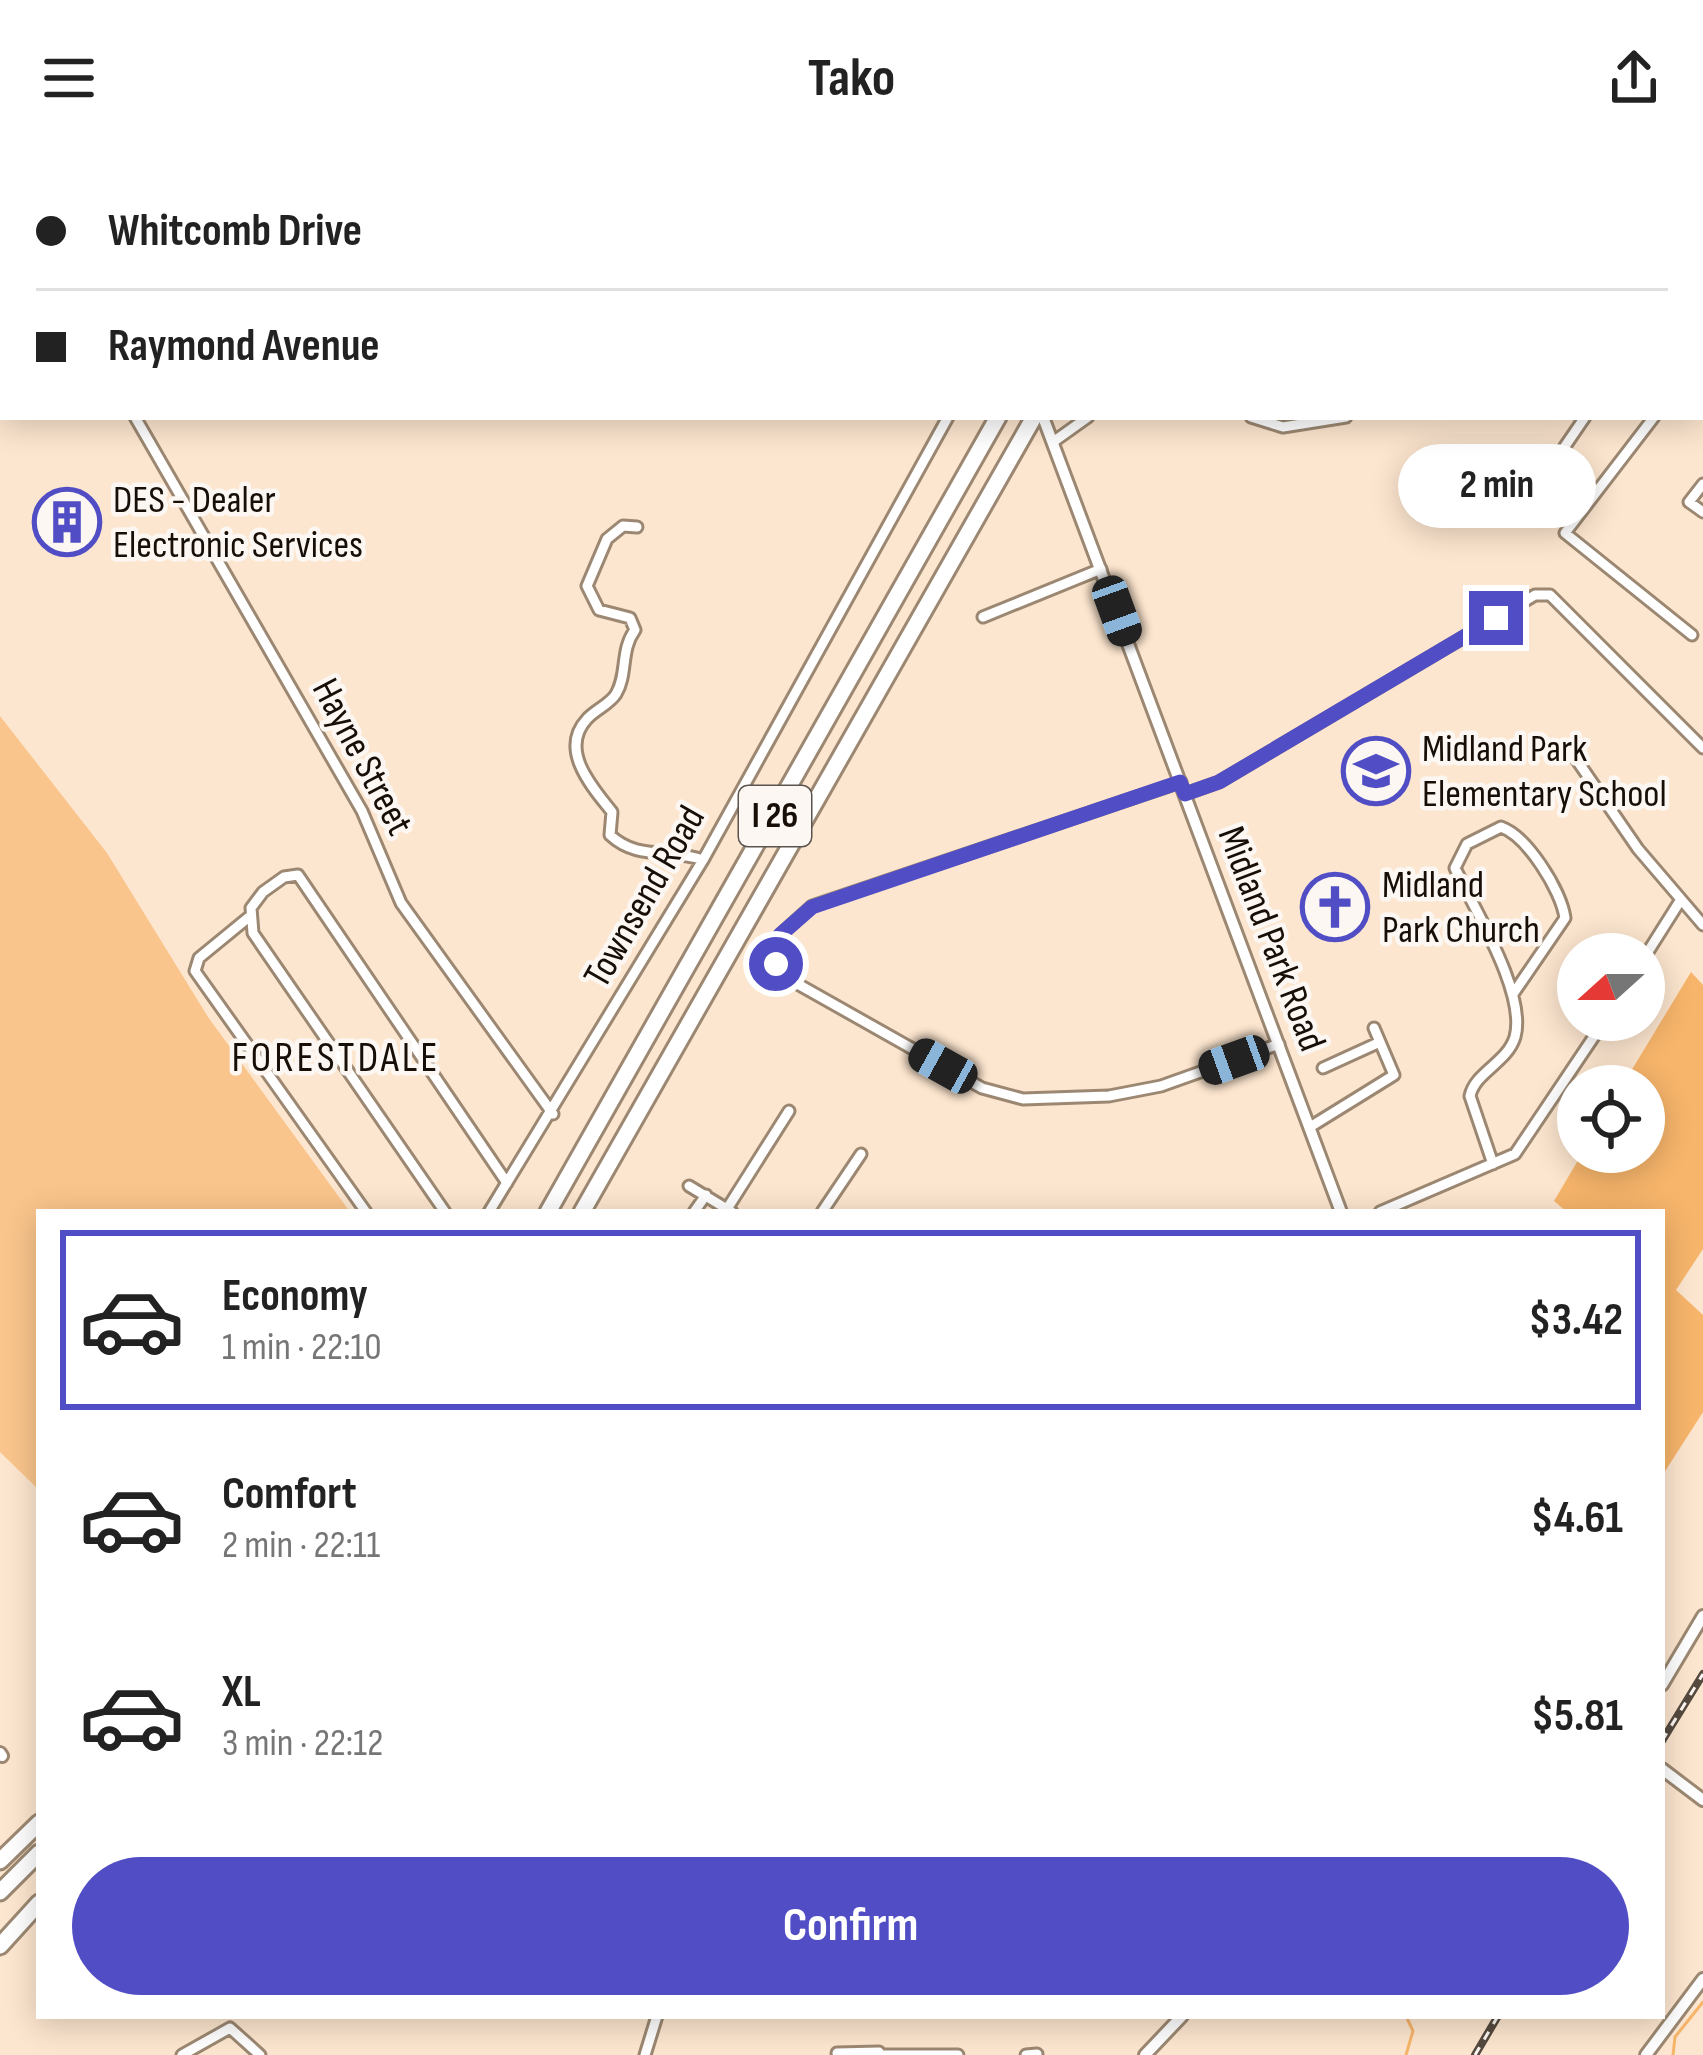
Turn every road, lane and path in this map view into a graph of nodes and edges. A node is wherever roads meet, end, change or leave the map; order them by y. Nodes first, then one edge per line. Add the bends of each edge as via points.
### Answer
1 (137, 420) edge
2 (946, 420) edge
3 (996, 420) edge
4 (1032, 420) edge
5 (1044, 420) edge
6 (1084, 420) edge
7 (1260, 420) edge
8 (1327, 420) edge
9 (1583, 420) edge
10 (1652, 420) edge
11 (1053, 442) junction
12 (1703, 484) edge
13 (1580, 512) junction
14 (1703, 512) edge
15 (637, 527) dead end
16 (1101, 569) junction
17 (983, 617) dead end
18 (1692, 635) dead end
19 (1703, 748) edge
20 (1574, 756) dead end
21 (1183, 788) junction
22 (703, 860) junction
23 (1680, 901) junction
24 (249, 917) junction
25 (1703, 926) edge
26 (1660, 933) edge
27 (1513, 994) junction
28 (1374, 1028) dead end
29 (1592, 1041) edge
30 (1380, 1042) junction
31 (1279, 1044) junction
32 (1322, 1068) dead end
33 (789, 1112) dead end
34 (553, 1114) junction
35 (1310, 1127) junction
36 (860, 1154) dead end
37 (1493, 1164) junction
38 (507, 1184) junction
39 (689, 1186) dead end
40 (706, 1195) junction
41 (364, 1209) edge
42 (443, 1209) edge
43 (491, 1209) edge
44 (550, 1209) edge
45 (584, 1209) edge
46 (696, 1209) edge
47 (727, 1209) edge
48 (730, 1209) edge
49 (824, 1209) edge
50 (1340, 1209) edge
51 (1387, 1209) edge
52 (1703, 1616) edge
53 (1665, 1680) edge
54 (1665, 1771) edge
55 (1703, 1800) edge
56 (36, 1826) edge
57 (36, 1855) edge
58 (0, 1861) edge
59 (0, 1892) edge
60 (36, 1903) edge
61 (36, 1904) edge
62 (0, 1936) edge
63 (0, 1946) edge
64 (1703, 1979) edge
65 (656, 2019) edge
66 (1179, 2019) edge
67 (837, 2053) edge
68 (879, 2054) edge
69 (1037, 2054) edge
70 (182, 2055) edge
71 (260, 2055) edge
72 (645, 2055) edge
73 (958, 2055) edge
74 (1026, 2055) edge
75 (1144, 2055) edge
76 (1646, 2055) edge

1 - 34 street, Hayne Street via 362,811 401,903
2 - 22 street, Townsend Road
3 - 44 highway, I 26
4 - 45 highway, I 26
5 - 11 street, Midland Park Road
6 - 11 street
7 - 8 street via 1282,427
9 - 13 street via 1544,477
10 - 13 street
11 - 16 street, Midland Park Road
12 - 14 street via 1689,502
13 - 18 street via 1565,533
15 - 22 street via 623,526 608,539 587,586 599,610 631,618 635,630 616,694 585,720 577,753 612,812 610,835 624,848
16 - 17 street
16 - 21 street, Midland Park Road
19 - 21 street via 1550,595 1535,595 1219,782
20 - 23 street
21 - 31 street, Midland Park Road
21 - 31 street via 812,907 780,935 776,964 787,978 999,1095 1109,1096
22 - 34 street, Townsend Road
23 - 25 street
23 - 26 street
24 - 38 street via 263,892 298,875
24 - 41 street via 199,958 195,971
24 - 42 street
27 - 27 street via 1456,868 1466,844 1501,827 1547,879 1565,918
27 - 37 street via 1514,1038 1470,1096
28 - 30 street
29 - 37 street via 1528,1143
30 - 32 street
30 - 35 street via 1394,1075
31 - 35 street, Midland Park Road
33 - 48 street
34 - 38 street, Townsend Road
35 - 50 street, Midland Park Road
36 - 49 street
37 - 51 street
38 - 43 street, Townsend Road
39 - 40 street
40 - 46 street
40 - 47 street
52 - 53 street
54 - 55 street
56 - 58 highway
57 - 59 highway
60 - 62 highway
61 - 63 highway
64 - 76 street
65 - 72 street
66 - 75 street
67 - 68 street
68 - 73 street
69 - 74 street
70 - 71 street via 222,2031 239,2032

